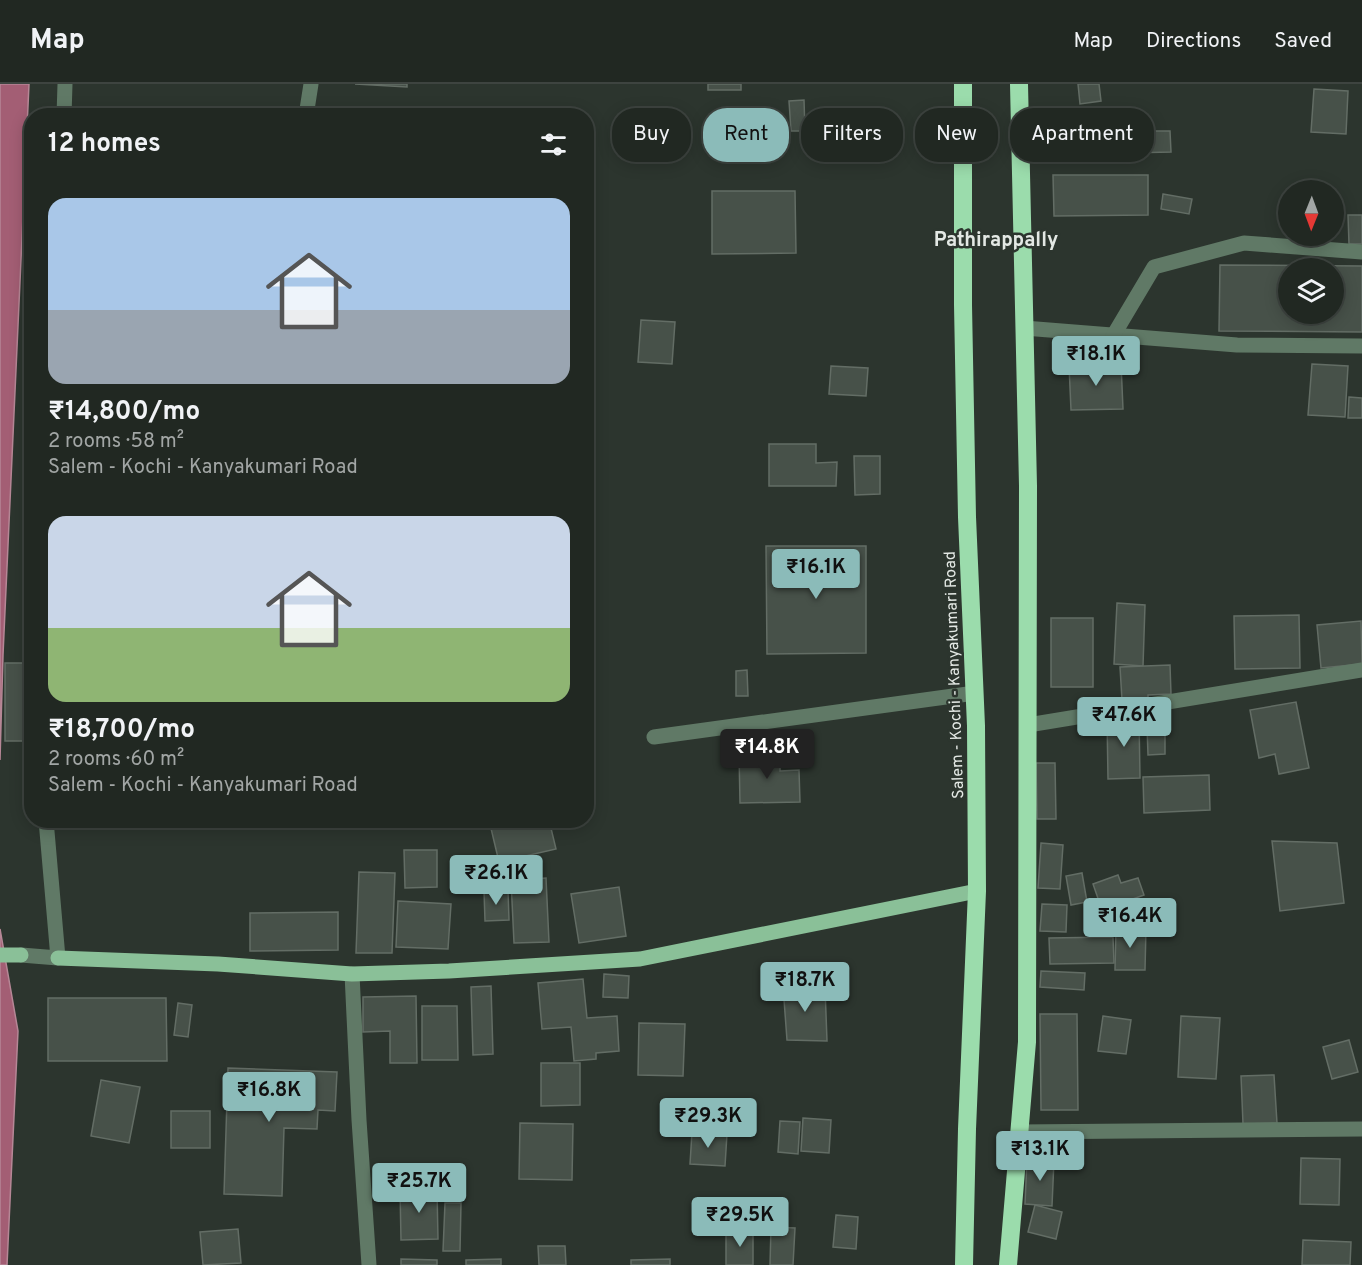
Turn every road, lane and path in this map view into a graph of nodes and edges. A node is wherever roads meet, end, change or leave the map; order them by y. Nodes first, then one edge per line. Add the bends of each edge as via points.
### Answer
1 (65, 84) edge
2 (311, 84) edge
3 (963, 84) edge
4 (1019, 84) edge
5 (64, 108) edge
6 (307, 108) edge
7 (1362, 252) edge
8 (1024, 328) junction
9 (1113, 336) junction
10 (1362, 346) edge
11 (1362, 670) edge
12 (975, 693) junction
13 (1028, 725) junction
14 (654, 737) dead end
15 (47, 828) edge
16 (977, 891) junction
17 (0, 956) edge
18 (21, 956) joint
19 (58, 958) junction
20 (352, 974) junction
21 (1362, 1129) edge
22 (1019, 1132) junction
23 (369, 1265) edge
24 (964, 1265) edge
25 (1008, 1265) edge

1 - 5 street
2 - 6 street
3 - 12 highway, Salem - Kochi - Kanyakumari Road via 967,517
4 - 8 highway
7 - 9 street via 1244,243 1154,267
8 - 9 street
8 - 13 highway
9 - 10 street via 1237,345
11 - 13 street
12 - 14 street
12 - 16 highway, Salem - Kochi - Kanyakumari Road
13 - 22 highway via 1027,1042
15 - 19 street
16 - 20 main road via 640,959
16 - 24 highway, Salem - Kochi - Kanyakumari Road
17 - 18 main road
18 - 19 street
19 - 20 main road
20 - 23 street
21 - 22 street
22 - 25 highway

